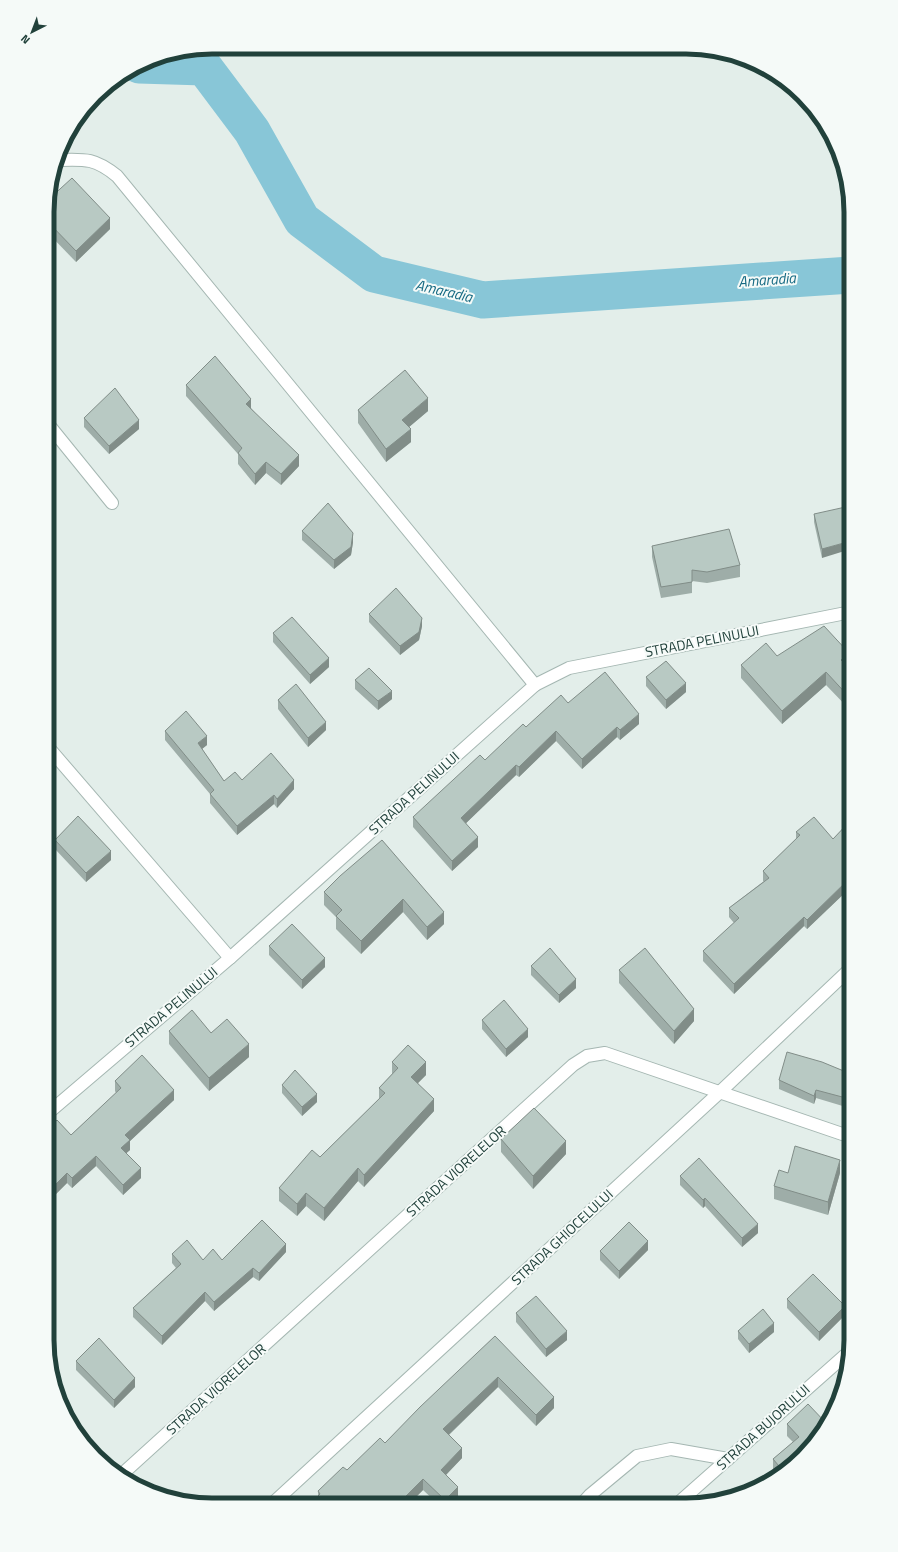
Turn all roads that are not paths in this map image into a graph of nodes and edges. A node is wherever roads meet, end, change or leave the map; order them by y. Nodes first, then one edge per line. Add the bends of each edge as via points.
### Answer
1 (63, 160) edge
2 (54, 431) edge
3 (112, 503) dead end
4 (844, 613) edge
5 (535, 685) junction
6 (54, 754) edge
7 (230, 958) junction
8 (844, 975) edge
9 (720, 1092) junction
10 (54, 1108) edge
11 (844, 1135) edge
12 (843, 1357) edge
13 (728, 1459) junction
14 (125, 1472) edge
15 (279, 1498) edge
16 (587, 1498) edge
17 (684, 1498) edge

1 - 5 street via 86,159 105,166 117,176
2 - 3 street
4 - 5 street, STRADA PELINULUI via 568,668
5 - 7 street, STRADA PELINULUI
6 - 7 street
7 - 10 street, STRADA PELINULUI
8 - 9 street, STRADA GHIOCELULUI
9 - 11 street, STRADA VIORELELOR
9 - 14 street, STRADA VIORELELOR via 605,1053 587,1056 567,1070
9 - 15 street, STRADA GHIOCELULUI
12 - 13 street, STRADA BUJORULUI
13 - 16 street via 672,1449 637,1456
13 - 17 street, STRADA BUJORULUI

